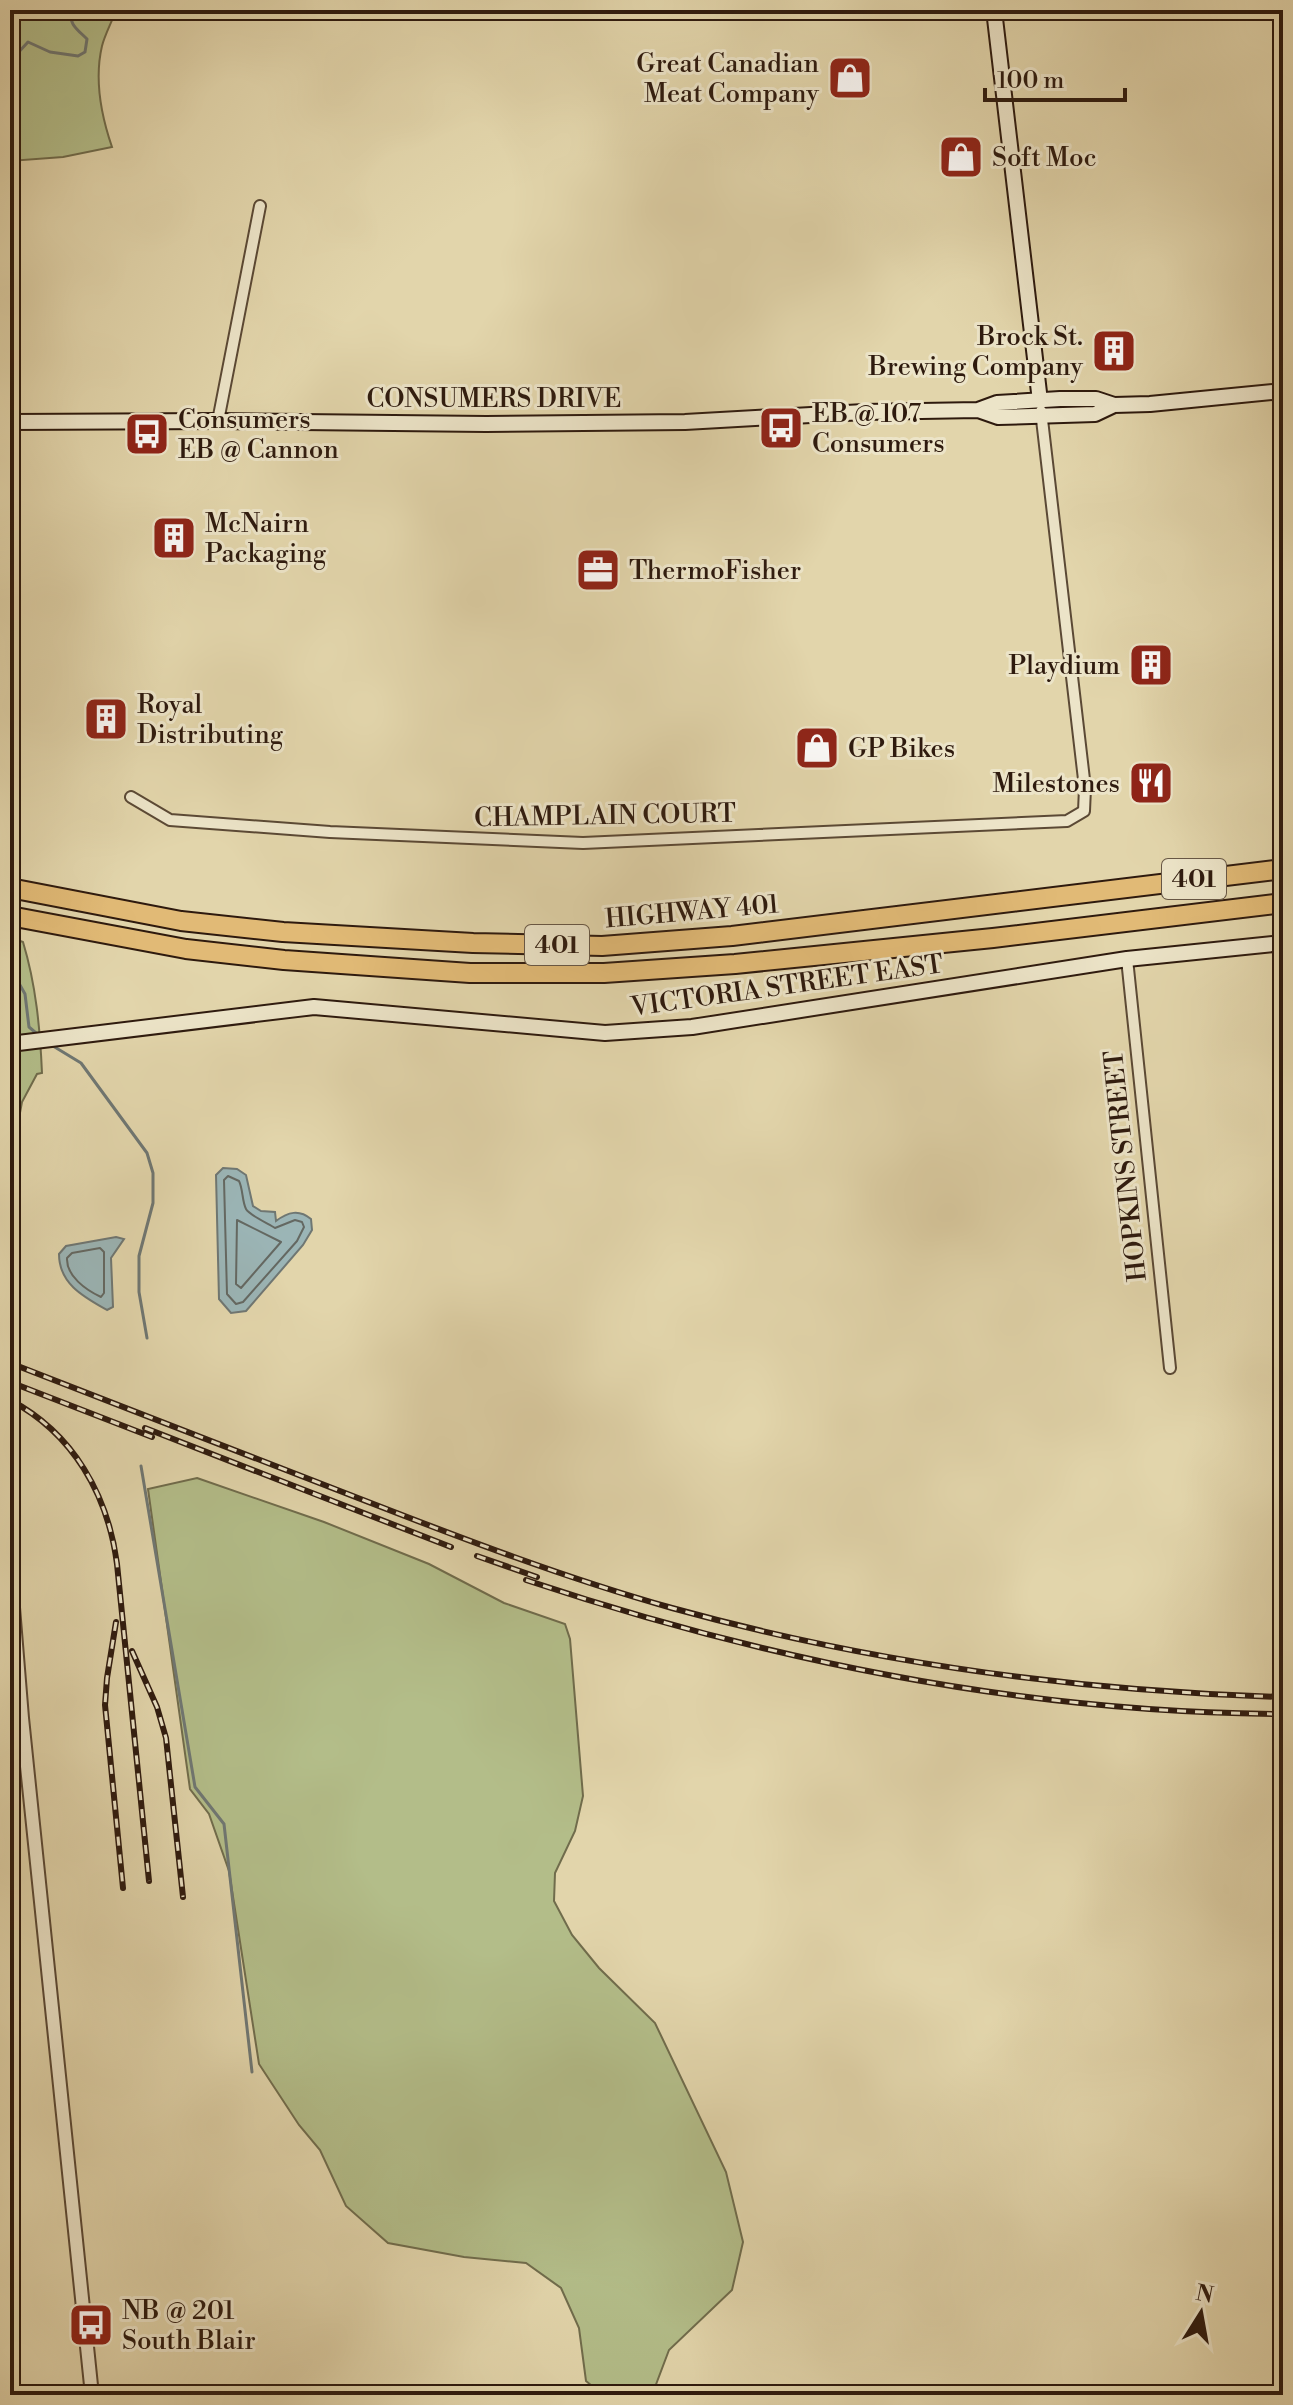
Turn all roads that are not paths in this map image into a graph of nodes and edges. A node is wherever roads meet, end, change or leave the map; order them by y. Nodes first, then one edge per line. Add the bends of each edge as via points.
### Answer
1 (994, 10) edge
2 (260, 206) dead end
3 (1283, 391) edge
4 (1041, 408) junction
5 (218, 421) junction
6 (10, 422) edge
7 (131, 797) dead end
8 (1283, 869) edge
9 (10, 888) edge
10 (1283, 903) edge
11 (10, 916) edge
12 (1283, 943) edge
13 (1127, 959) junction
14 (10, 1044) edge
15 (1170, 1368) dead end
16 (10, 1571) edge
17 (16, 1718) edge
18 (92, 2395) edge

1 - 4 main road
2 - 5 street
3 - 4 main road, CONSUMERS DRIVE via 1114,405 1096,399
4 - 5 main road, CONSUMERS DRIVE via 997,403 978,410 685,422
4 - 7 street, CHAMPLAIN COURT via 1085,788 1084,811 1067,821 583,843 170,820
5 - 6 main road, CONSUMERS DRIVE
8 - 9 highway, HIGHWAY 401 / 401 via 732,936 602,946 283,932 181,921
10 - 11 highway, HIGHWAY 401 / 401 via 963,941 604,973 470,973 284,960 186,949
12 - 13 main road, VICTORIA STREET EAST
13 - 14 main road, VICTORIA STREET EAST via 692,1027 605,1033 314,1007
13 - 15 street, HOPKINS STREET
16 - 17 street
17 - 18 street

